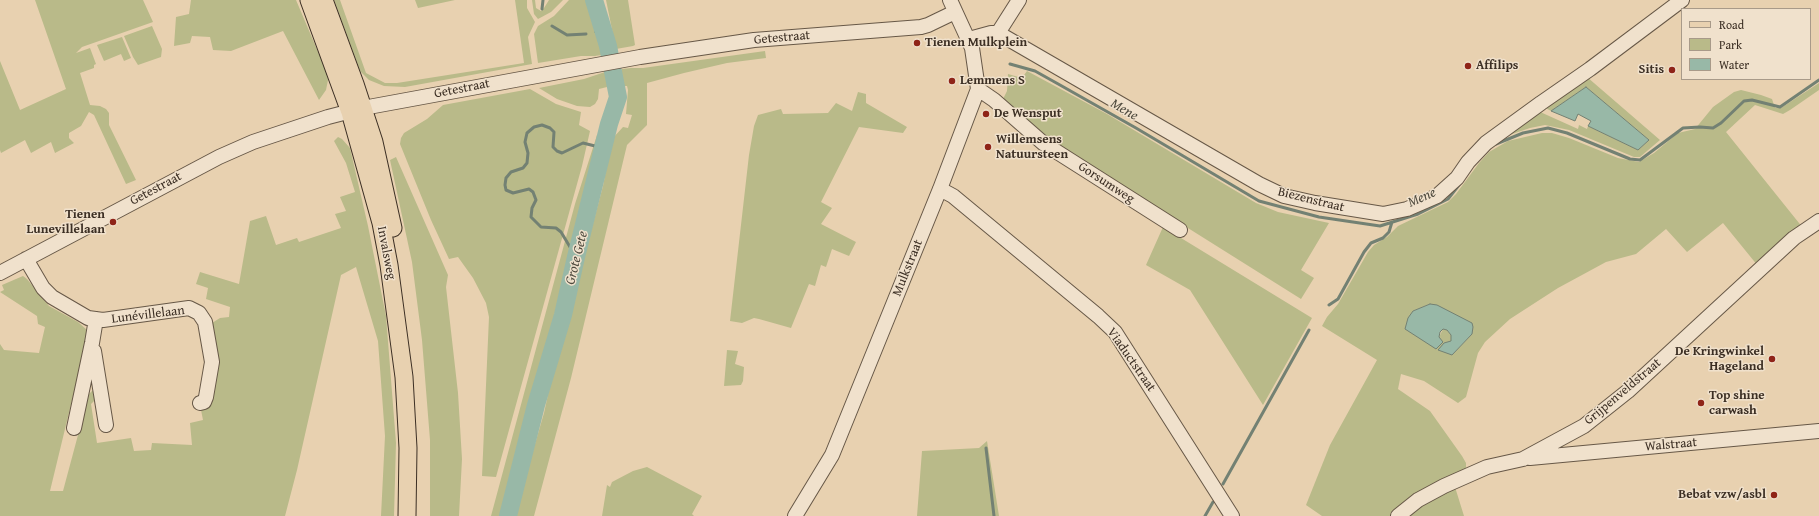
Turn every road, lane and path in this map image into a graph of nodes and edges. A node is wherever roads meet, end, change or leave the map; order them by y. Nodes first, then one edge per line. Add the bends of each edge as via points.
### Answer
1 (309, 0) edge
2 (324, 0) edge
3 (1019, 0) edge
4 (1682, 0) edge
5 (953, 6) edge
6 (998, 34) junction
7 (969, 39) junction
8 (978, 89) junction
9 (357, 110) junction
10 (940, 189) junction
11 (1819, 221) edge
12 (1180, 230) dead end
13 (26, 259) junction
14 (0, 273) edge
15 (96, 319) junction
16 (92, 343) junction
17 (200, 403) dead end
18 (106, 425) dead end
19 (74, 428) dead end
20 (1819, 431) edge
21 (1524, 459) junction
22 (407, 516) edge
23 (418, 516) edge
24 (796, 516) edge
25 (1232, 516) edge
26 (1398, 516) edge

1 - 9 main road, Invalsweg
2 - 9 main road, Invalsweg
3 - 6 street
4 - 6 street, Biezenstraat via 1486,143 1457,178 1437,196 1407,209 1383,214 1284,196
5 - 7 street, Mulkstraat
5 - 9 street, Getestraat via 928,25 921,27 754,40 612,62
6 - 7 street via 991,33
7 - 8 street, Mulkstraat via 975,59
8 - 10 street, Mulkstraat
8 - 12 street, Gorsumweg via 1043,143
9 - 13 street, Getestraat via 298,126 219,156
9 - 22 main road, Invalsweg via 395,299 404,377 408,448
9 - 23 main road, Invalsweg via 383,179 405,296 415,378 419,447
10 - 24 street, Mulkstraat via 832,455
10 - 25 street, Viaductstraat via 953,196 1115,332
11 - 21 street, Grijpenveldstraat via 1794,238 1628,391 1584,426
13 - 14 street, Getestraat
13 - 15 street, Lunévillelaan via 43,288 52,297 88,318
15 - 16 street, Lunévillelaan
15 - 17 street, Lunévillelaan via 189,308 199,313 205,322 212,362 206,397 204,402
16 - 18 street, Lunévillelaan
16 - 19 street, Lunévillelaan
20 - 21 street, Walstraat
21 - 26 street, Grijpenveldstraat via 1487,467 1418,500

